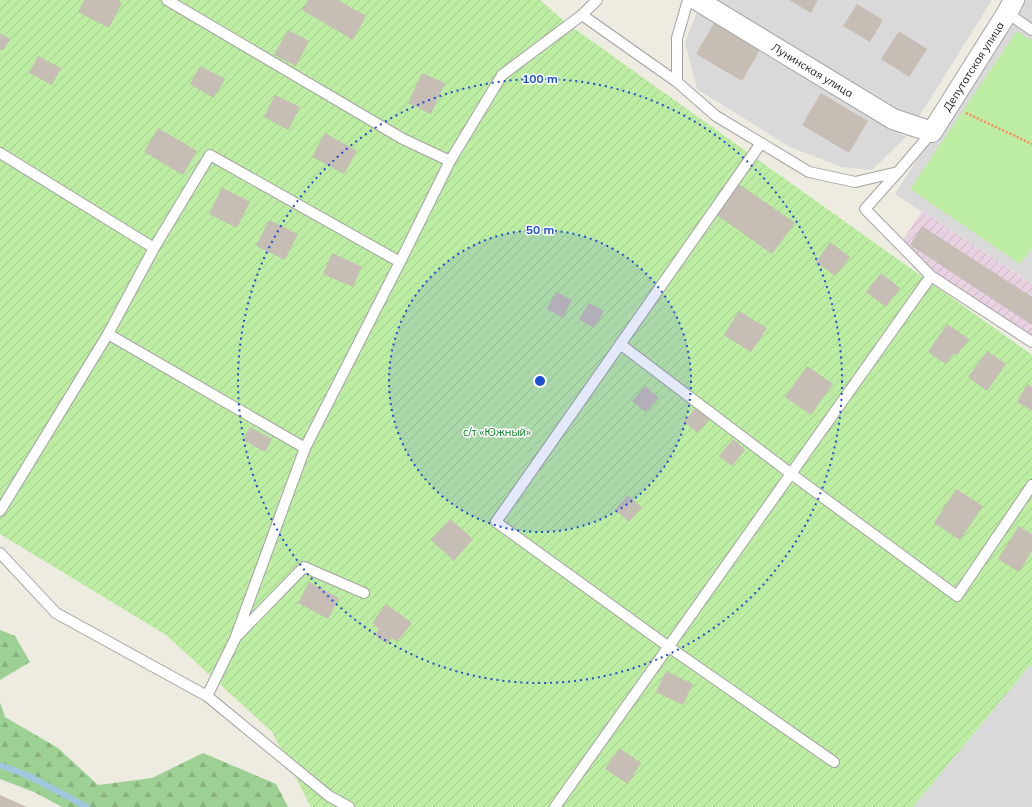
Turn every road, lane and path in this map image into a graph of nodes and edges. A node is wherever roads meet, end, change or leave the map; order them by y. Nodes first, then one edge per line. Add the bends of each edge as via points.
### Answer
1 (167, 0) edge
2 (597, 0) edge
3 (688, 0) edge
4 (697, 0) edge
5 (1010, 6) edge
6 (582, 15) junction
7 (1032, 30) edge
8 (676, 82) junction
9 (949, 105) junction
10 (932, 132) junction
11 (761, 143) junction
12 (1032, 144) edge
13 (0, 153) edge
14 (450, 161) junction
15 (898, 172) junction
16 (154, 248) junction
17 (400, 262) junction
18 (931, 276) junction
19 (108, 334) junction
20 (1032, 342) edge
21 (620, 344) junction
22 (305, 448) junction
23 (790, 473) junction
24 (1032, 485) edge
25 (0, 511) edge
26 (0, 553) edge
27 (364, 593) dead end
28 (235, 639) junction
29 (668, 647) junction
30 (207, 696) junction
31 (834, 762) dead end
32 (349, 807) edge
33 (555, 807) edge

1 - 14 lane via 403,139
2 - 6 lane
3 - 8 lane via 677,38
4 - 10 street, Лунинская улица via 893,119
5 - 7 lane
5 - 9 street, Депутатская улица
6 - 8 lane
6 - 14 lane via 502,75
8 - 11 lane via 716,116
9 - 10 street, Депутатская улица
9 - 12 path
10 - 15 lane
11 - 15 lane via 809,172 855,182
11 - 21 lane
13 - 16 lane
14 - 17 lane
15 - 18 lane via 865,209
16 - 17 lane via 210,155
16 - 19 lane
17 - 22 lane
18 - 20 lane
18 - 23 lane
19 - 22 lane
19 - 25 lane
21 - 23 lane
21 - 29 lane via 496,522
22 - 28 lane
23 - 24 lane via 957,596
23 - 29 lane
26 - 30 lane via 56,613
27 - 28 lane via 304,567
28 - 30 lane
29 - 31 lane
29 - 33 lane
30 - 32 lane via 329,796

